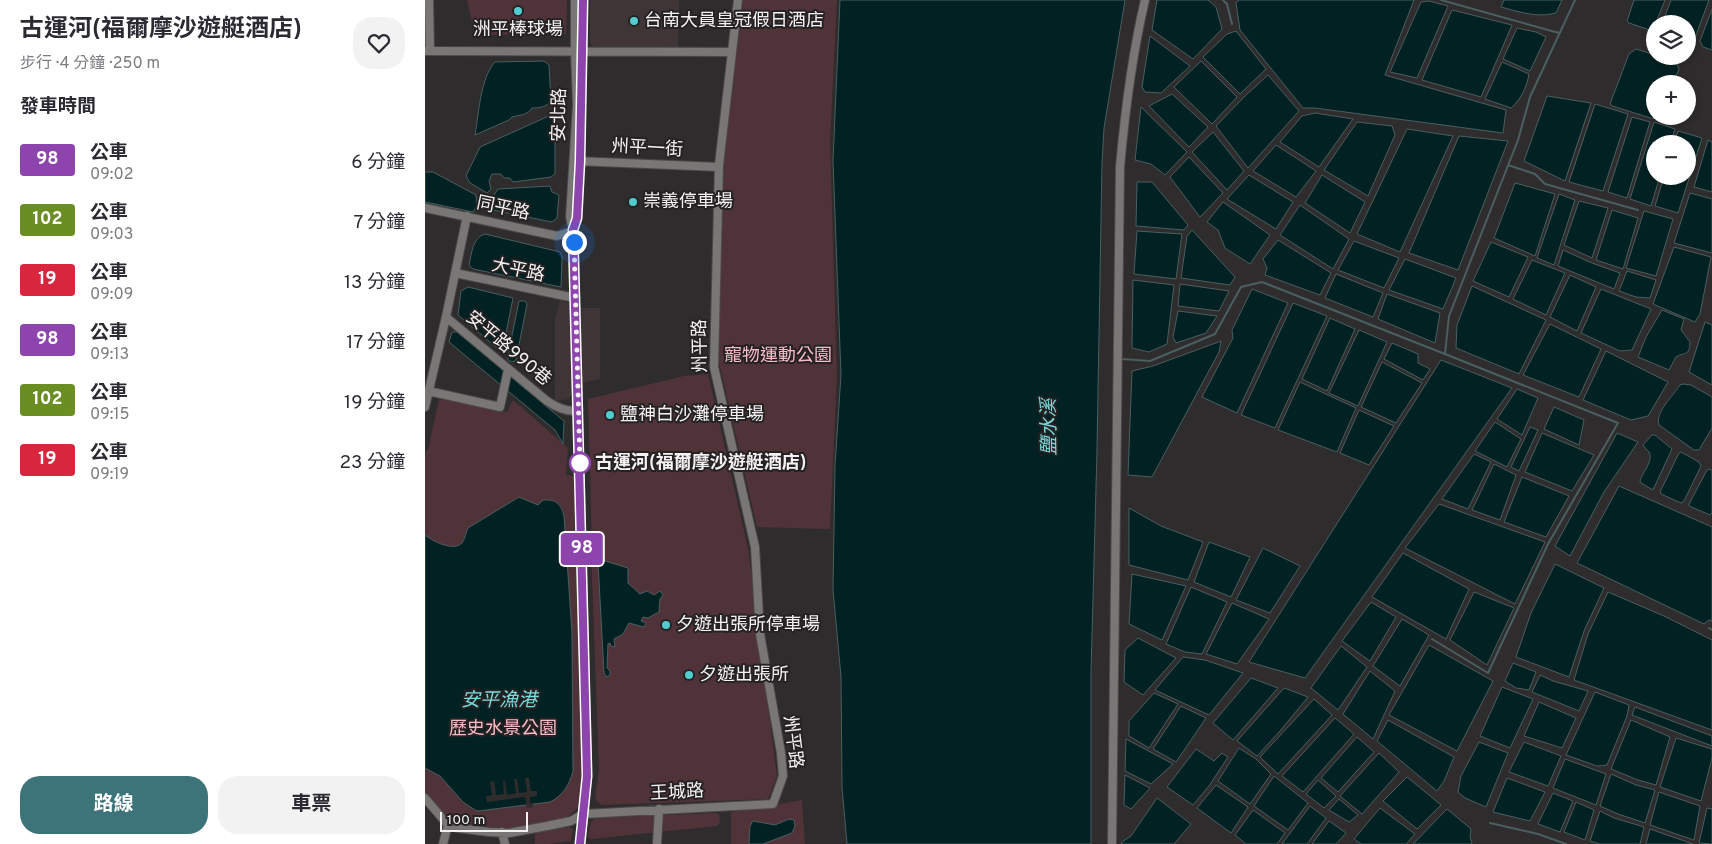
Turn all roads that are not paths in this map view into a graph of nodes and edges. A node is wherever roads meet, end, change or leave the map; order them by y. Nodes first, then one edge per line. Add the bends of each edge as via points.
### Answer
1 (429, 0) edge
2 (575, 0) edge
3 (583, 0) edge
4 (738, 0) edge
5 (1145, 0) edge
6 (427, 51) edge
7 (732, 52) junction
8 (578, 53) junction
9 (577, 161) junction
10 (719, 167) junction
11 (425, 208) edge
12 (467, 216) junction
13 (573, 230) junction
14 (455, 273) junction
15 (575, 298) junction
16 (446, 317) junction
17 (508, 370) junction
18 (428, 391) junction
19 (425, 407) edge
20 (579, 410) junction
21 (425, 798) edge
22 (773, 804) joint
23 (659, 809) junction
24 (583, 814) junction
25 (448, 825) junction
26 (502, 832) junction
27 (443, 844) edge
28 (505, 844) edge
29 (580, 844) edge
30 (657, 844) edge
31 (1112, 844) edge

1 - 6 street
2 - 8 street, 安北路
3 - 8 street, 安北路
4 - 7 street, 州平路
5 - 31 street via 1126,101 1120,167
6 - 8 street
7 - 8 street
7 - 10 street, 州平路
8 - 9 street, 安北路
9 - 10 street, 州平一街
9 - 13 street, 安北路 via 577,218
10 - 22 street, 州平路 via 714,367 755,547 760,634 783,776
11 - 12 street, 同平路
12 - 13 street, 同平路 via 557,236
12 - 14 street
13 - 15 street, 安北路
14 - 15 street, 大平路
14 - 16 street
15 - 20 street, 安北路
16 - 17 street, 安平路990巷
16 - 18 street
17 - 18 street via 501,407
17 - 20 street, 安平路990巷 via 555,406
18 - 19 street
20 - 24 street, 安北路 via 587,776
21 - 25 street
22 - 23 street, 王城路
23 - 24 street, 王城路
23 - 30 street
24 - 26 street, 王城路 via 571,821
24 - 29 street, 安北路
25 - 26 street, 王城路
25 - 27 street
26 - 28 street

